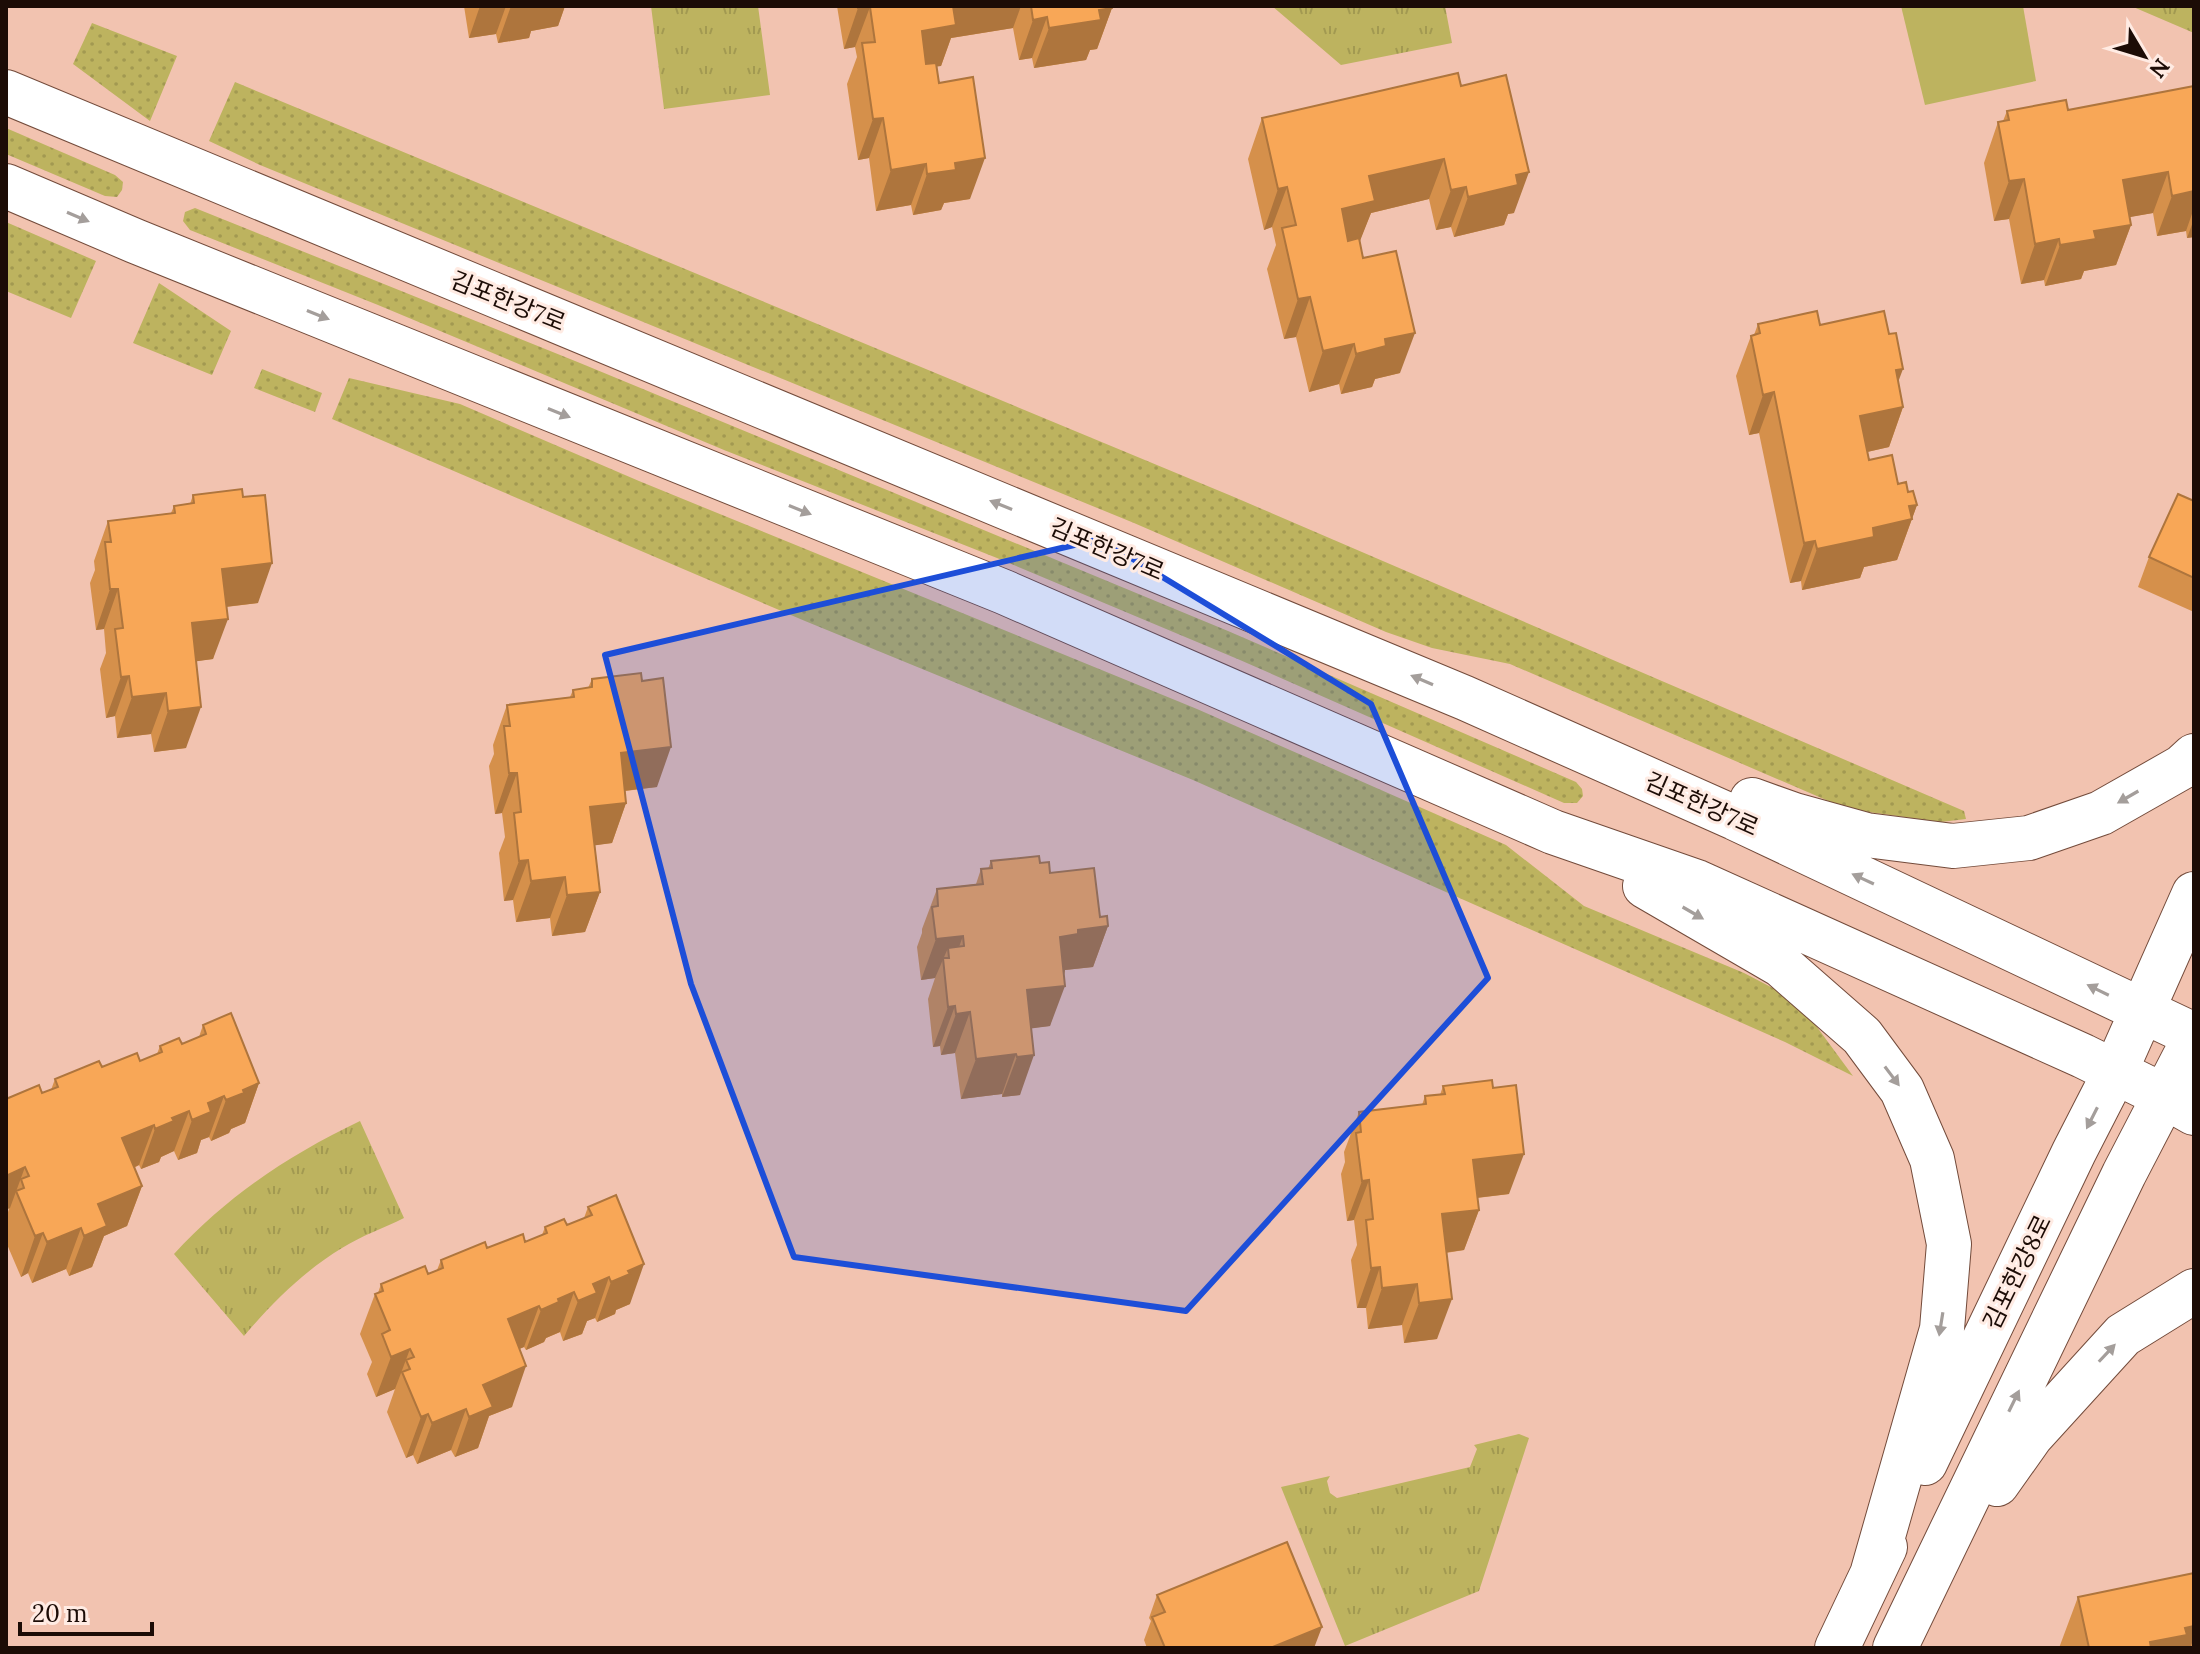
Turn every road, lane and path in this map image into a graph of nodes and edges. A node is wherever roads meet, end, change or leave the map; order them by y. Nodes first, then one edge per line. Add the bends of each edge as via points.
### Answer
1 (6, 92) edge
2 (6, 186) edge
3 (1465, 698) junction
4 (2194, 756) edge
5 (1553, 832) junction
6 (2194, 894) edge
7 (2142, 1011) junction
8 (2194, 1037) edge
9 (2115, 1072) junction
10 (2179, 1105) edge
11 (2194, 1291) edge
12 (1873, 1571) junction
13 (1922, 1590) junction
14 (1837, 1648) edge
15 (1895, 1648) edge

3 -> 1 main road, 김포한강7로
2 -> 5 main road via 1004,592
4 -> 3 main road via 2101,813 2029,838 1953,846 1866,835 1794,815
7 -> 3 main road, 김포한강7로 via 1735,818
5 - 9 main road via 1697,882
5 -> 12 main road via 1781,965 1862,1036 1902,1090 1932,1159 1949,1244 1942,1329
6 - 7 main road, 김포한강8로
7 - 8 main road, 김포한강7로
7 - 9 main road, 김포한강8로
8 - 10 main road
9 - 10 main road
9 -> 12 main road, 김포한강8로
13 -> 10 main road via 2124,1174
13 -> 11 main road via 2031,1436 2123,1335
12 - 14 main road, 김포한강8로
13 - 15 main road

